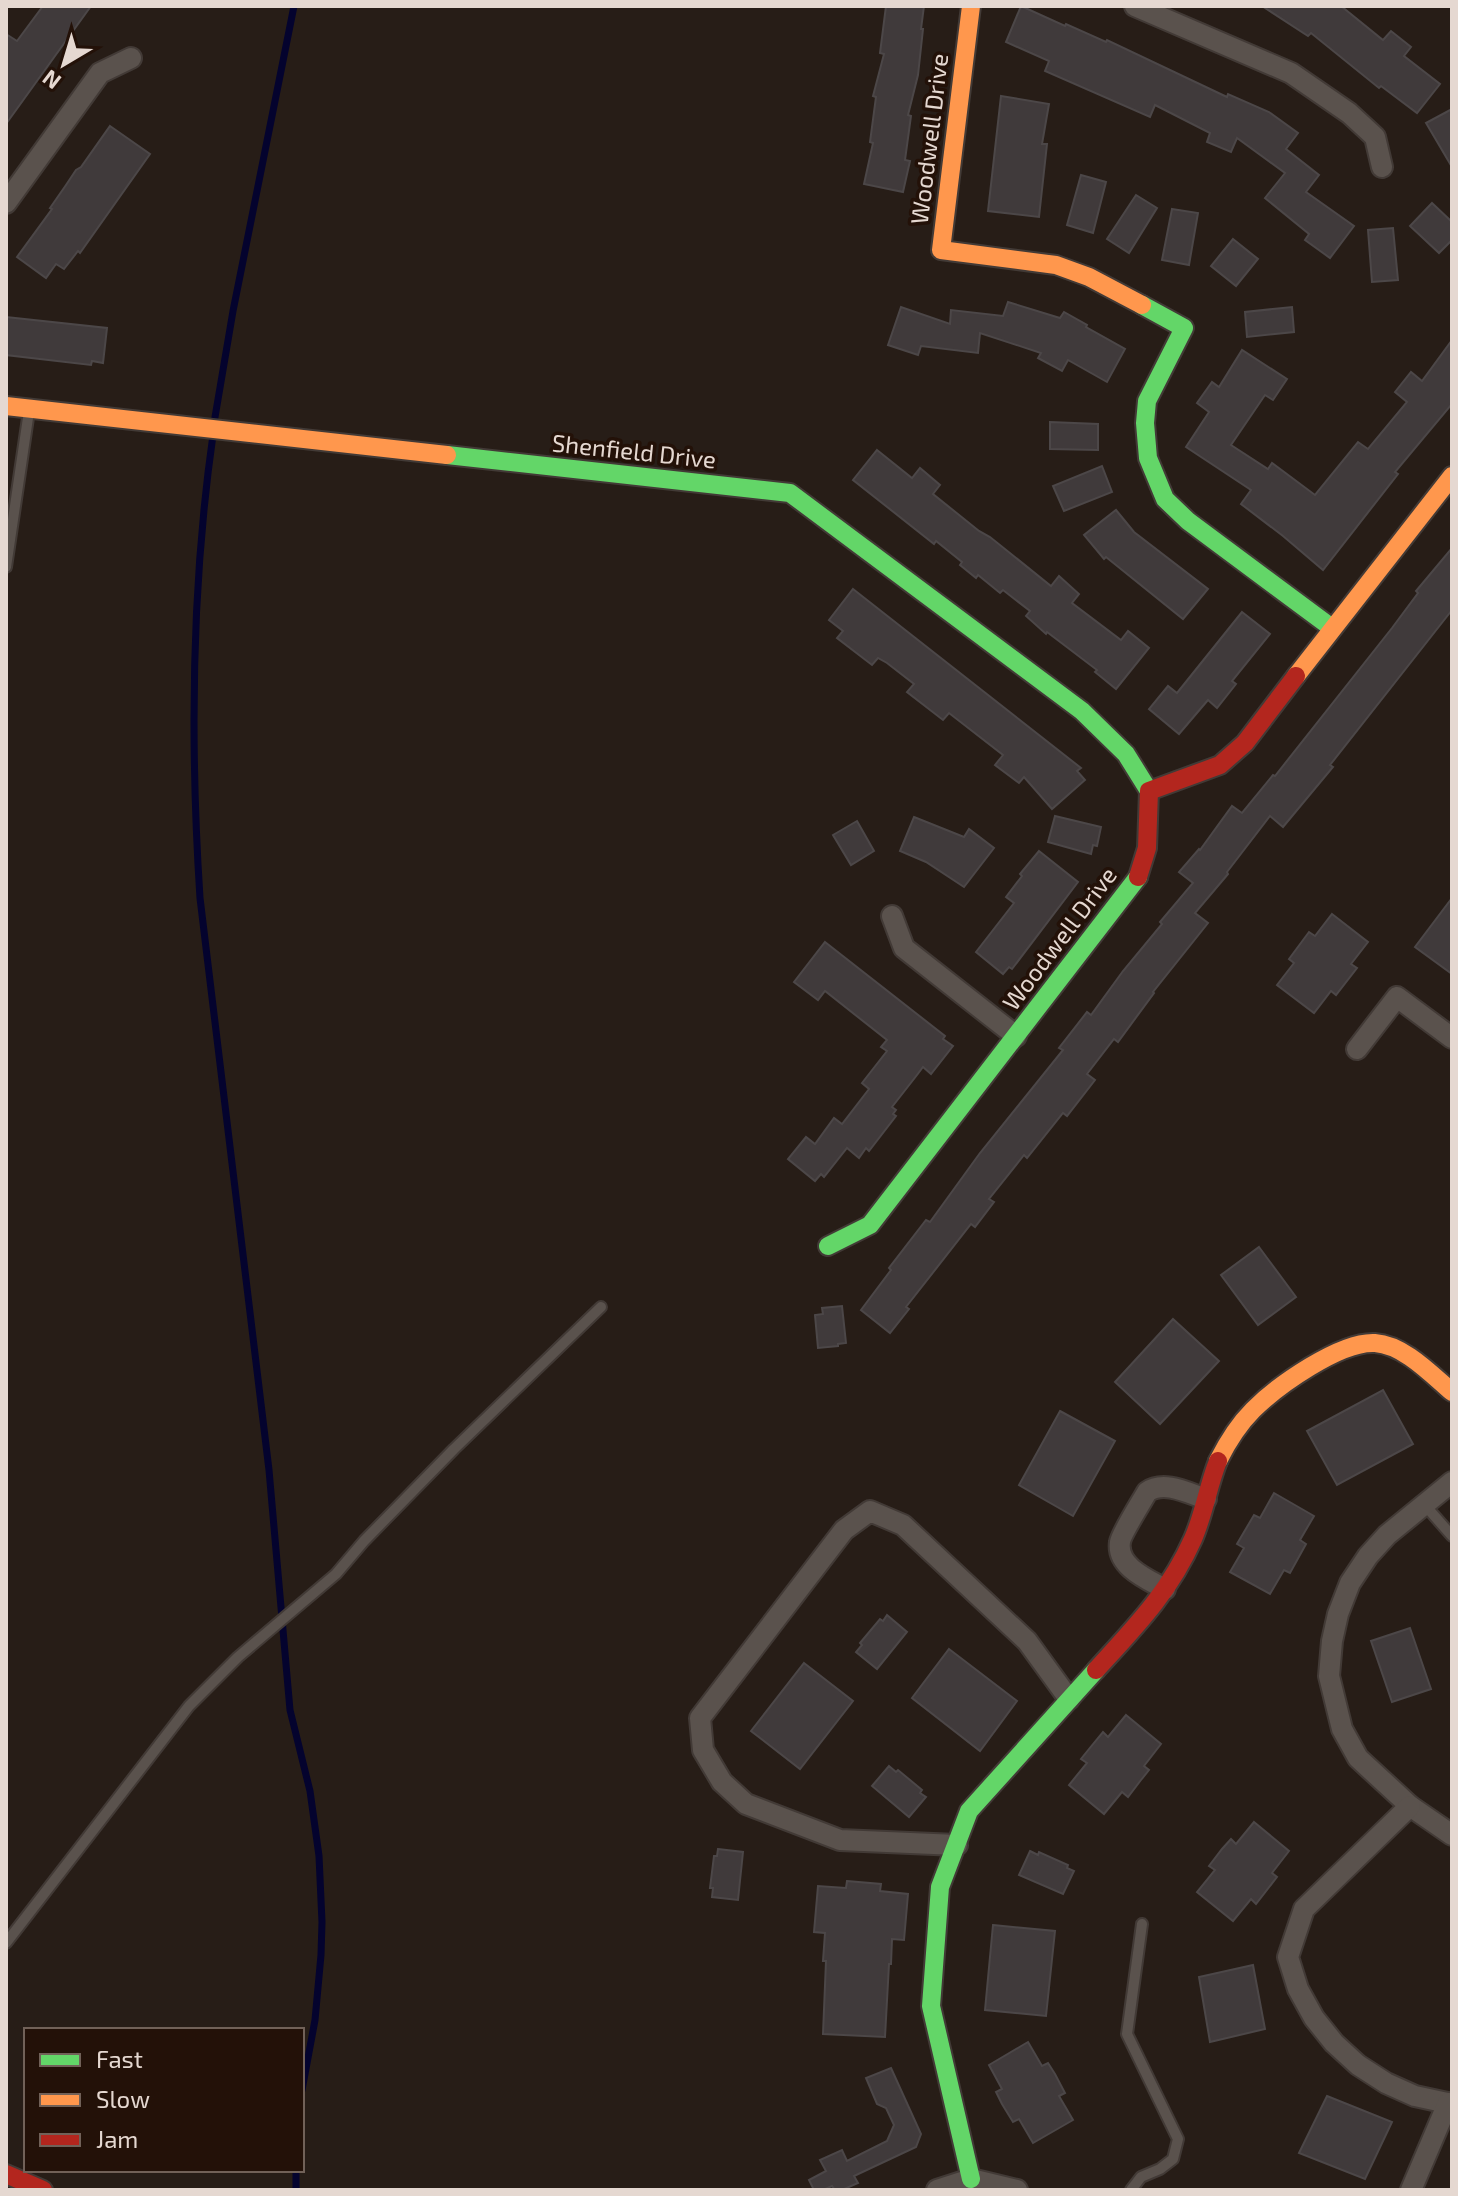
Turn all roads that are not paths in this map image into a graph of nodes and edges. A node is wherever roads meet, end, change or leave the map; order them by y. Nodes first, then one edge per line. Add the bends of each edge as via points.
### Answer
1 (971, 6) edge
2 (1135, 6) edge
3 (131, 58) dead end
4 (1382, 167) dead end
5 (6, 203) edge
6 (6, 406) edge
7 (30, 409) junction
8 (1452, 476) edge
9 (6, 567) edge
10 (1332, 628) junction
11 (1149, 791) junction
12 (892, 916) dead end
13 (1016, 1036) junction
14 (1452, 1038) edge
15 (1357, 1049) dead end
16 (828, 1246) dead end
17 (601, 1307) dead end
18 (1452, 1392) edge
19 (1452, 1482) edge
20 (1206, 1499) junction
21 (1424, 1504) junction
22 (1452, 1536) edge
23 (1165, 1589) junction
24 (1069, 1699) junction
25 (1410, 1806) junction
26 (1452, 1835) edge
27 (957, 1845) junction
28 (1142, 1924) dead end
29 (6, 1943) edge
30 (1450, 2104) edge
31 (6, 2174) edge
32 (971, 2179) junction
33 (1009, 2189) edge
34 (43, 2190) edge
35 (937, 2190) edge
36 (1131, 2190) edge
37 (1411, 2190) edge

1 - 10 street, Woodwell Drive via 941,250 1056,265 1184,328 1147,401 1148,458 1165,499
2 - 4 street via 1291,73 1375,137
3 - 5 street via 100,73
6 - 7 street, Shenfield Drive
7 - 9 lane
7 - 11 street, Shenfield Drive via 790,493 1082,711 1126,754
8 - 10 street
10 - 11 street via 1245,743 1220,765
11 - 13 street, Woodwell Drive via 1147,848 1138,877
12 - 13 street via 904,948
13 - 16 street, Woodwell Drive via 870,1225
14 - 15 street via 1397,997
17 - 29 lane via 454,1449 336,1574 189,1706
18 - 20 street via 1400,1352 1378,1343 1332,1355 1253,1411 1223,1450
19 - 21 street
20 - 23 street via 1180,1566
20 - 23 street via 1154,1487 1120,1542 1129,1566
21 - 22 lane
21 - 25 street via 1387,1535 1350,1583 1338,1614 1329,1676 1342,1729 1358,1758
23 - 24 street
24 - 27 street via 969,1811
24 - 27 street via 1027,1641 903,1525 870,1511 844,1530 700,1718 703,1750 722,1782 746,1804 840,1840
25 - 26 street
25 - 30 street via 1304,1909 1288,1957 1314,2018 1358,2065 1415,2096
27 - 32 street via 940,1887 931,2006
28 - 36 lane via 1127,2034 1178,2139 1173,2159 1141,2177
30 - 37 street
31 - 34 street
32 - 33 street
32 - 35 street

